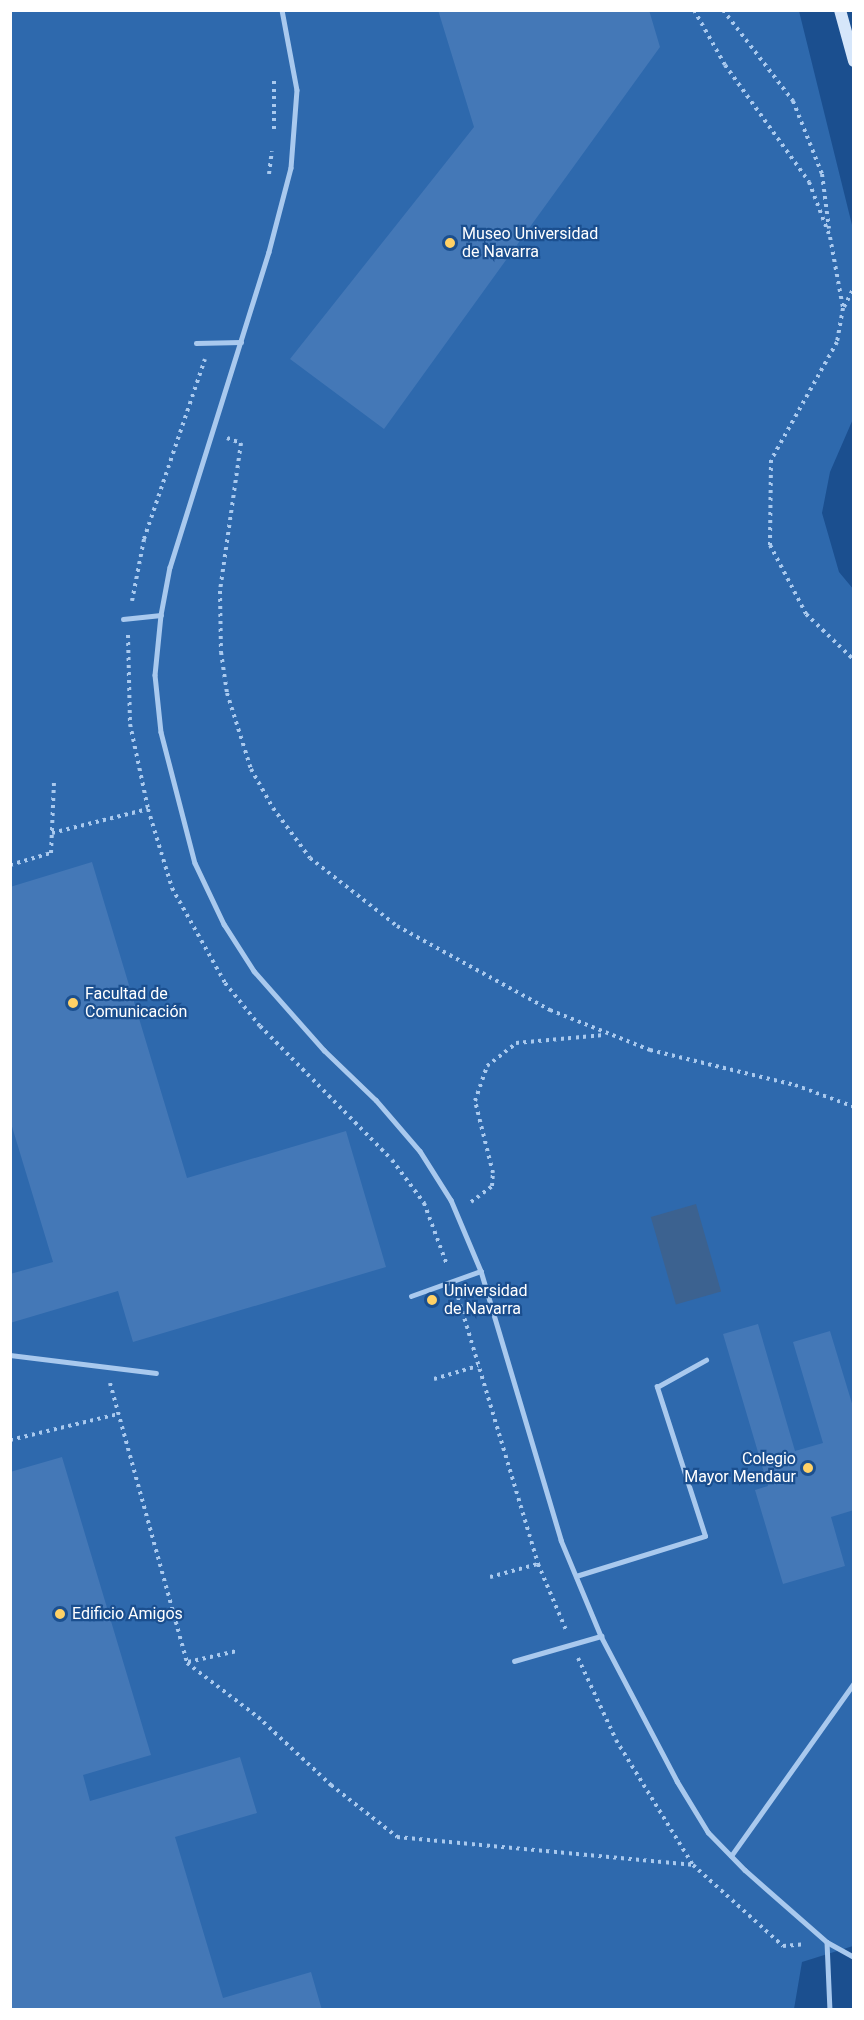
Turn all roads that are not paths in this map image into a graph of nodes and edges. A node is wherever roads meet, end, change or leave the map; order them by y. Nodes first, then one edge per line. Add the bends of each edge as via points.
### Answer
1 (282, 10) edge
2 (840, 10) edge
3 (854, 61) edge
4 (241, 342) junction
5 (196, 343) dead end
6 (161, 615) junction
7 (123, 619) dead end
8 (481, 1271) junction
9 (411, 1296) dead end
10 (10, 1355) edge
11 (706, 1360) dead end
12 (156, 1372) dead end
13 (576, 1576) junction
14 (601, 1636) junction
15 (514, 1661) dead end
16 (854, 1683) edge
17 (731, 1856) junction
18 (827, 1942) junction
19 (854, 1957) edge
20 (830, 2010) edge

1 - 4 lane via 297,90 291,168
2 - 3 main road
4 - 5 lane
4 - 6 lane via 170,567
6 - 7 lane
6 - 8 lane via 155,675 171,781 195,863 224,924 254,971 420,1151 462,1221
8 - 9 lane
8 - 13 lane via 561,1540
10 - 12 lane
11 - 13 lane via 657,1387 705,1536
13 - 14 lane
14 - 15 lane
14 - 17 lane via 677,1781 708,1832
16 - 17 lane
17 - 18 lane
18 - 19 lane
18 - 20 lane

